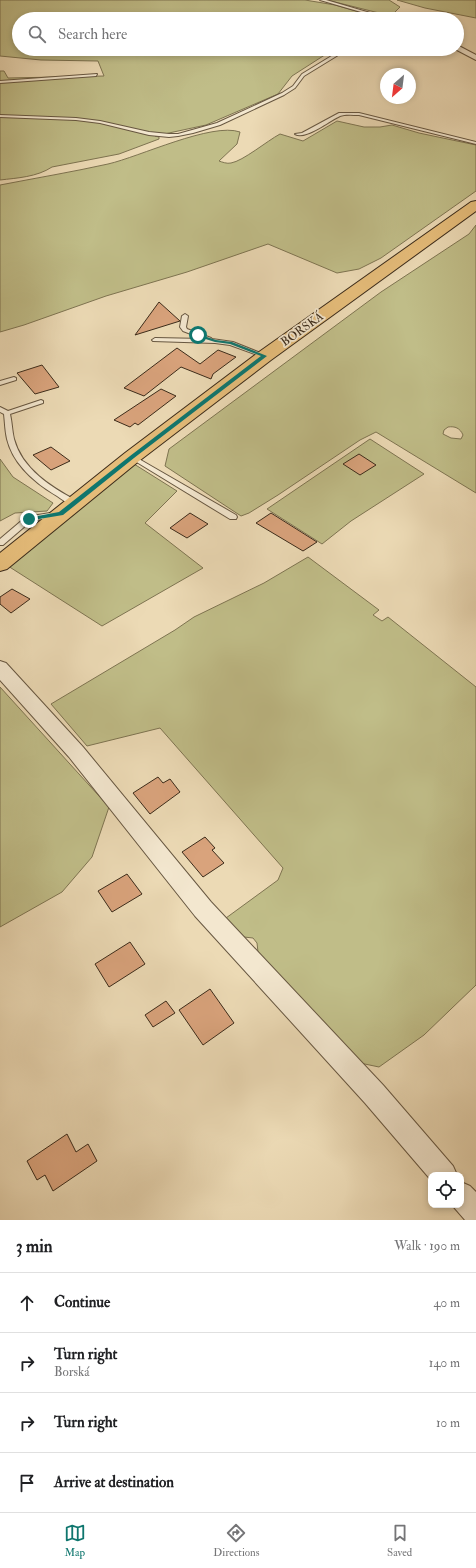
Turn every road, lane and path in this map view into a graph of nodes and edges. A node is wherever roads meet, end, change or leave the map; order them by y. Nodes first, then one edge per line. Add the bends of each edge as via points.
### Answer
1 (322, 0) edge
2 (364, 12) edge
3 (464, 51) edge
4 (334, 56) edge
5 (476, 58) edge
6 (96, 75) dead end
7 (0, 82) edge
8 (0, 116) edge
9 (297, 134) dead end
10 (476, 143) edge
11 (476, 205) edge
12 (185, 316) dead end
13 (155, 340) dead end
14 (215, 341) junction
15 (265, 356) junction
16 (14, 379) dead end
17 (0, 383) edge
18 (41, 402) dead end
19 (0, 409) edge
20 (6, 413) junction
21 (132, 457) junction
22 (67, 508) junction
23 (233, 517) dead end
24 (0, 543) edge
25 (0, 564) edge
26 (0, 668) edge
27 (441, 1172) edge
28 (464, 1198) edge
29 (476, 1212) edge

1 - 2 lane
3 - 5 street
4 - 8 lane via 303,75 294,87 283,94 210,127 177,135 150,133 75,119
6 - 7 lane
9 - 10 lane via 303,134 341,114 359,114
11 - 15 main road, BORSKÁ
12 - 14 lane via 185,330
13 - 14 lane
14 - 15 lane via 231,343
15 - 21 main road, BORSKÁ
16 - 17 lane
18 - 20 lane
19 - 20 lane
20 - 22 lane via 12,444 22,462
21 - 22 main road, BORSKÁ
21 - 23 lane
22 - 24 lane via 29,519
22 - 25 main road, BORSKÁ
26 - 27 street via 76,752 203,908 374,1094
28 - 29 street

